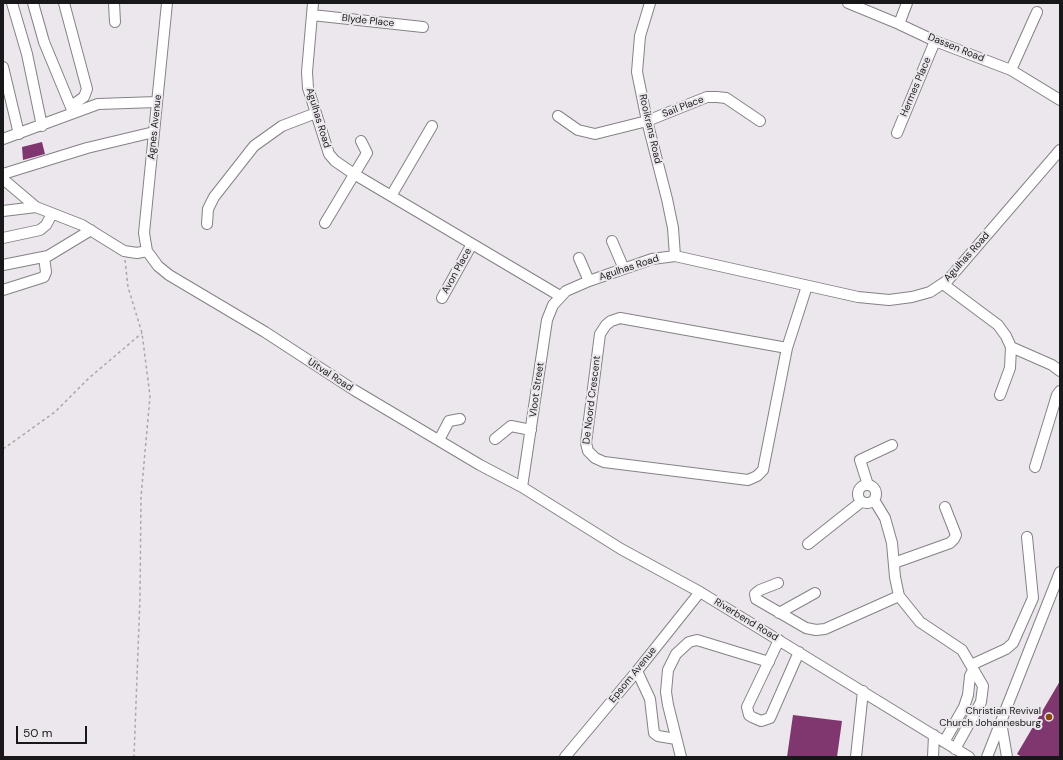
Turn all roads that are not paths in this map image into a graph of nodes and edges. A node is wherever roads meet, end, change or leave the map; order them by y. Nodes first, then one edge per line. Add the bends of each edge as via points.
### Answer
1 (12, 3) edge
2 (33, 3) edge
3 (64, 3) edge
4 (114, 3) edge
5 (167, 3) edge
6 (313, 3) edge
7 (650, 3) edge
8 (848, 3) edge
9 (907, 3) edge
10 (1037, 12) dead end
11 (312, 16) junction
12 (116, 22) dead end
13 (899, 24) junction
14 (423, 27) dead end
15 (935, 41) junction
16 (3, 67) edge
17 (1011, 70) junction
18 (1060, 100) edge
19 (157, 102) junction
20 (72, 109) junction
21 (316, 113) junction
22 (558, 116) dead end
23 (647, 120) junction
24 (760, 121) dead end
25 (42, 126) junction
26 (432, 126) dead end
27 (154, 132) junction
28 (897, 133) dead end
29 (19, 134) junction
30 (3, 139) edge
31 (361, 141) dead end
32 (1060, 150) edge
33 (3, 174) edge
34 (354, 174) junction
35 (3, 179) edge
36 (391, 196) junction
37 (36, 206) junction
38 (3, 211) edge
39 (52, 214) junction
40 (325, 223) dead end
41 (207, 224) dead end
42 (91, 230) junction
43 (3, 238) edge
44 (612, 241) dead end
45 (472, 244) junction
46 (147, 251) junction
47 (44, 256) junction
48 (675, 256) junction
49 (579, 258) dead end
50 (3, 265) edge
51 (624, 269) junction
52 (589, 281) junction
53 (943, 284) junction
54 (807, 286) junction
55 (3, 290) edge
56 (560, 296) junction
57 (442, 298) dead end
58 (1011, 347) junction
59 (787, 348) junction
60 (1060, 371) edge
61 (1060, 391) edge
62 (1000, 395) dead end
63 (460, 419) dead end
64 (531, 430) junction
65 (495, 438) dead end
66 (439, 440) junction
67 (892, 445) dead end
68 (1035, 466) dead end
69 (868, 485) junction
70 (522, 487) junction
71 (874, 500) junction
72 (861, 502) junction
73 (945, 507) dead end
74 (1027, 536) dead end
75 (808, 544) dead end
76 (894, 563) junction
77 (1060, 572) edge
78 (778, 583) dead end
79 (700, 592) junction
80 (815, 593) dead end
81 (899, 596) junction
82 (779, 613) junction
83 (779, 640) junction
84 (799, 652) junction
85 (768, 662) junction
86 (972, 668) junction
87 (637, 672) junction
88 (863, 691) junction
89 (1001, 722) junction
90 (934, 735) junction
91 (676, 739) junction
92 (944, 742) junction
93 (955, 749) junction
94 (565, 757) edge
95 (681, 757) edge
96 (856, 757) edge
97 (933, 757) edge
98 (969, 757) edge
99 (987, 757) edge
100 (1007, 757) edge

1 - 25 street via 27,54
2 - 20 street via 44,42
3 - 20 street via 87,89 84,97
4 - 12 street
5 - 19 street, Agnes Avenue
6 - 11 street, Agulhas Road
7 - 23 street, Rooikrans Road via 640,36 637,62
8 - 13 street, Dassen Road
9 - 13 street
10 - 17 street
11 - 14 street, Blyde Place
11 - 21 street, Agulhas Road via 307,80
13 - 15 street, Dassen Road
15 - 17 street, Dassen Road
15 - 28 street, Hermes Place
16 - 29 street
17 - 18 street, Dassen Road
19 - 20 street via 98,104
19 - 27 street, Agnes Avenue
20 - 25 street
21 - 34 street, Agulhas Road via 329,154
21 - 41 street via 282,126 254,146 214,197 208,209
22 - 23 street, Sail Place via 578,130 595,134
23 - 24 street, Sail Place via 707,97 717,97 726,98
23 - 48 street, Rooikrans Road via 673,228
25 - 29 street
26 - 36 street
27 - 33 street via 87,148
27 - 46 street, Agnes Avenue via 144,233
29 - 30 street
31 - 34 street via 367,153
32 - 53 street, Agulhas Road
34 - 36 street, Agulhas Road
34 - 40 street
35 - 37 street
36 - 45 street, Agulhas Road
37 - 38 street
37 - 39 street
39 - 42 street
39 - 43 street via 40,230
42 - 46 street via 124,251
42 - 47 street via 57,252
44 - 51 street
45 - 56 street, Agulhas Road
45 - 57 street, Avon Place
46 - 66 street, Uitval Road via 158,266 169,275
47 - 50 street
47 - 55 street via 44,277
48 - 51 street, Agulhas Road via 661,257
48 - 54 street, Agulhas Road
49 - 52 street
51 - 52 street, Agulhas Road
52 - 56 street, Agulhas Road
53 - 54 street, Agulhas Road via 930,292 889,300 858,297
53 - 58 street via 998,325
54 - 59 street, De Noord Crescent
56 - 64 street, Vloot Street via 550,310 547,320
58 - 60 street
58 - 62 street via 1010,368
59 - 59 street, De Noord Crescent via 763,470 754,478 748,480 604,462 588,451 586,443 600,334 611,321 620,318
61 - 68 street
63 - 66 street via 449,421
64 - 65 street via 511,426
64 - 70 street, Vloot Street
66 - 70 street, Uitval Road
67 - 69 street via 860,460
69 - 71 street via 876,492
69 - 72 street via 858,489 857,496
70 - 79 street, Riverbend Road via 621,549
71 - 72 street via 868,504
71 - 76 street via 885,518
72 - 75 street
73 - 76 street via 956,535 954,539 950,543
74 - 86 street via 1033,598 1013,643
76 - 81 street
77 - 89 street
78 - 82 street via 755,594 758,602
79 - 83 street, Riverbend Road
79 - 87 street, Epsom Avenue
80 - 82 street
81 - 82 street via 824,629 806,628
81 - 86 street via 920,622 962,650
83 - 84 street, Riverbend Road
83 - 85 street
84 - 85 street via 770,718 761,721 749,715 747,707
84 - 88 street, Riverbend Road
85 - 91 street via 697,640 683,646 672,660 667,676 668,705
86 - 92 street via 964,707
86 - 93 street via 981,681 983,697
87 - 91 street via 650,699 654,733
87 - 94 street, Epsom Avenue
88 - 90 street, Riverbend Road
88 - 96 street
89 - 99 street
89 - 100 street
90 - 92 street, Riverbend Road
90 - 97 street
91 - 95 street
92 - 93 street, Riverbend Road
93 - 98 street, Riverbend Road

